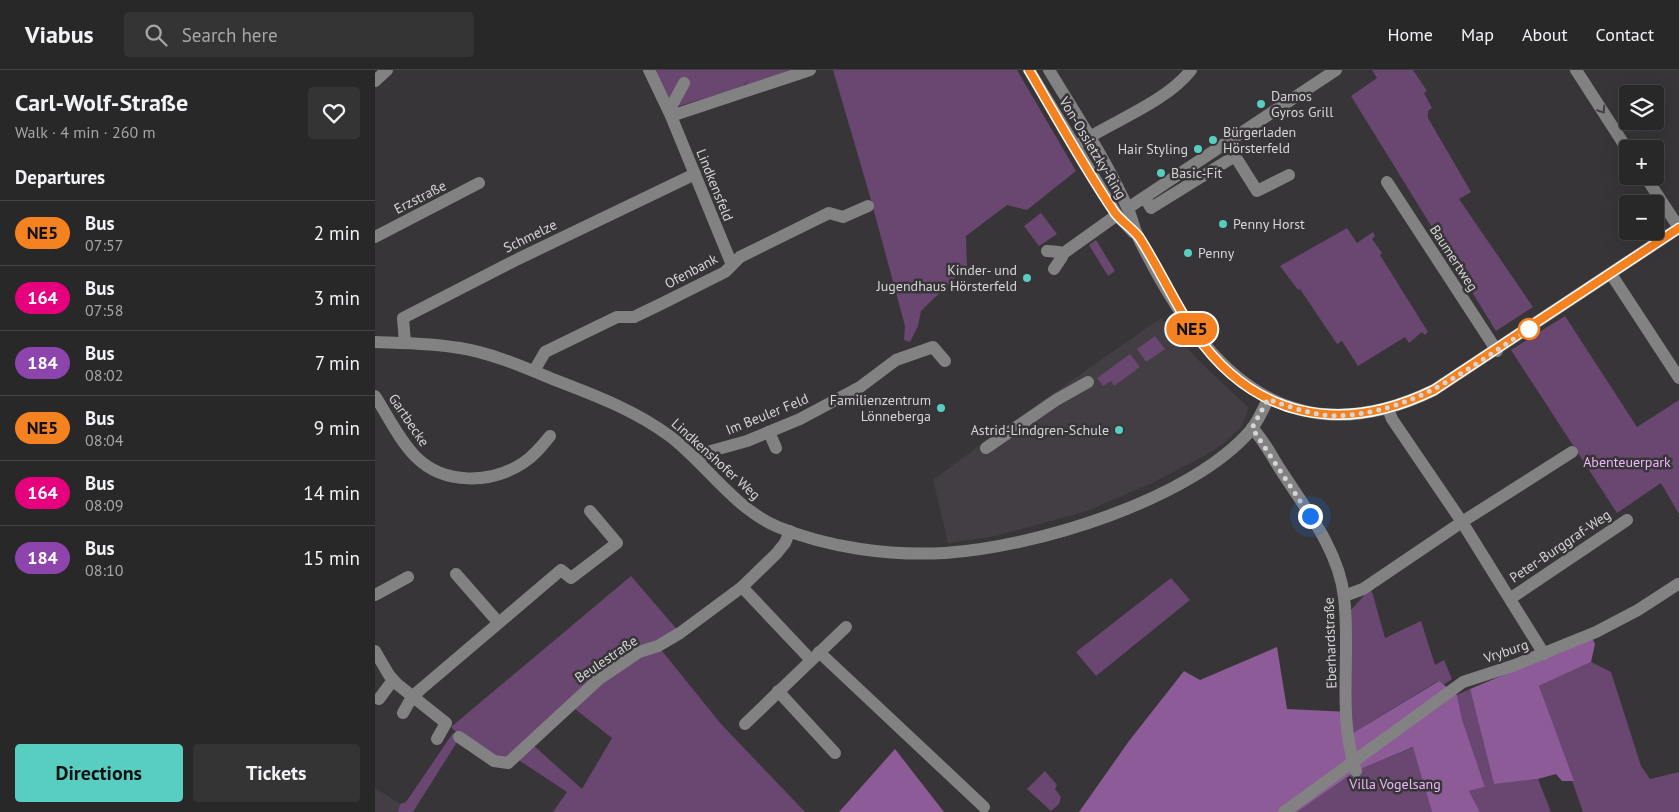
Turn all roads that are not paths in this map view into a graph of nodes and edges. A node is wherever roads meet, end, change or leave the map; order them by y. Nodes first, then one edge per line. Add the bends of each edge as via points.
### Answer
1 (387, 70) edge
2 (649, 70) edge
3 (810, 70) edge
4 (1029, 70) edge
5 (1049, 70) edge
6 (1191, 70) edge
7 (1336, 70) edge
8 (1576, 70) edge
9 (375, 81) edge
10 (684, 83) dead end
11 (670, 114) junction
12 (1089, 137) junction
13 (1621, 140) edge
14 (1227, 144) junction
15 (1075, 147) junction
16 (1235, 156) junction
17 (695, 174) junction
18 (1289, 175) dead end
19 (1387, 182) dead end
20 (479, 183) dead end
21 (1651, 185) edge
22 (1145, 198) junction
23 (868, 206) dead end
24 (1122, 212) junction
25 (1679, 228) edge
26 (375, 237) edge
27 (1047, 251) dead end
28 (1061, 255) junction
29 (731, 265) junction
30 (1054, 269) dead end
31 (1611, 274) junction
32 (375, 342) edge
33 (405, 343) junction
34 (1497, 350) junction
35 (945, 362) dead end
36 (534, 371) junction
37 (1679, 378) edge
38 (1088, 382) dead end
39 (375, 396) edge
40 (1268, 399) junction
41 (1388, 409) junction
42 (1252, 428) junction
43 (769, 432) junction
44 (550, 436) dead end
45 (777, 448) dead end
46 (986, 448) dead end
47 (1572, 452) dead end
48 (697, 460) junction
49 (590, 511) dead end
50 (1627, 520) dead end
51 (1462, 522) junction
52 (790, 531) junction
53 (456, 574) dead end
54 (408, 577) dead end
55 (1678, 584) edge
56 (742, 587) junction
57 (375, 595) edge
58 (1344, 596) junction
59 (1511, 598) junction
60 (498, 622) junction
61 (846, 627) dead end
62 (375, 651) edge
63 (1544, 654) junction
64 (815, 656) junction
65 (393, 680) junction
66 (778, 691) junction
67 (412, 697) junction
68 (379, 699) dead end
69 (403, 713) dead end
70 (745, 724) dead end
71 (459, 737) dead end
72 (437, 739) dead end
73 (835, 753) dead end
74 (1354, 766) junction
75 (984, 808) dead end
76 (1284, 812) edge

1 - 9 street
2 - 11 street, Lindkensfeld
3 - 11 street
4 - 15 street, Von-Ossietzky-Ring
5 - 12 street, Von-Ossietzky-Ring
6 - 12 street via 1161,95
7 - 14 street
8 -> 13 street
10 - 11 street
11 - 17 street, Lindkensfeld
12 - 15 street
12 - 24 street, Von-Ossietzky-Ring
14 - 16 street
14 - 22 street
15 - 24 street, Von-Ossietzky-Ring
16 - 18 street via 1257,191
16 - 22 street via 1151,208
17 - 29 street, Lindkensfeld
17 - 33 street, Schmelze via 403,318
19 - 34 street, Baumertweg
20 - 26 street, Erzstraße
21 - 25 street
22 - 24 street
23 - 29 street, Ofenbank via 843,217 829,213 740,257
24 - 28 street
24 - 40 street, Von-Ossietzky-Ring via 1195,334 1232,373
25 - 31 street, Von-Ossietzky-Ring
27 - 28 street
28 - 30 street via 1059,265
29 - 36 street, Ofenbank via 725,272 634,316 617,317 545,352
31 - 34 street, Von-Ossietzky-Ring
31 - 37 street
32 - 33 street, Lindkenshofer Weg
33 - 36 street, Lindkenshofer Weg via 461,348
34 - 41 street, Von-Ossietzky-Ring via 1434,390
35 - 43 street, Im Beuler Feld via 933,347 896,360 860,387
36 - 48 street, Lindkenshofer Weg via 635,414 663,431
38 - 46 street
39 - 44 street, Gartbecke via 416,457 434,470 457,478 484,478 511,470 533,455
40 - 41 street, Von-Ossietzky-Ring via 1325,416
40 - 42 street, Lindkenshofer Weg
41 - 51 street, Peter-Burggraf-Weg
42 - 52 street, Lindkenshofer Weg via 1223,456 1157,495 1102,519 1023,541 967,551 909,553 853,547
42 - 58 street, Eberhardstraße via 1325,540
43 - 45 street
43 - 48 street, Im Beuler Feld
47 - 51 street
48 - 52 street, Lindkenshofer Weg via 739,502
49 - 60 street via 617,543 571,578 561,570
50 - 59 street, Peter-Burggraf-Weg
51 - 58 street via 1363,589
51 - 59 street, Peter-Burggraf-Weg
52 - 56 street, Beulestraße via 776,554
53 - 60 street
54 - 57 street
55 - 63 street, Vryburg via 1608,626
56 - 64 street
56 - 71 street, Beulestraße via 680,633 658,646 645,649 584,692 508,763 496,762
58 - 74 street, Eberhardstraße via 1347,715
59 - 63 street, Peter-Burggraf-Weg
60 - 67 street
61 - 64 street
62 - 65 street
63 - 74 street, Vryburg via 1463,682
64 - 66 street
64 - 75 street via 883,712
65 - 67 street
65 - 68 street
66 - 70 street
66 - 73 street
67 - 69 street
67 - 72 street via 446,723
74 - 76 street, Vryburg

